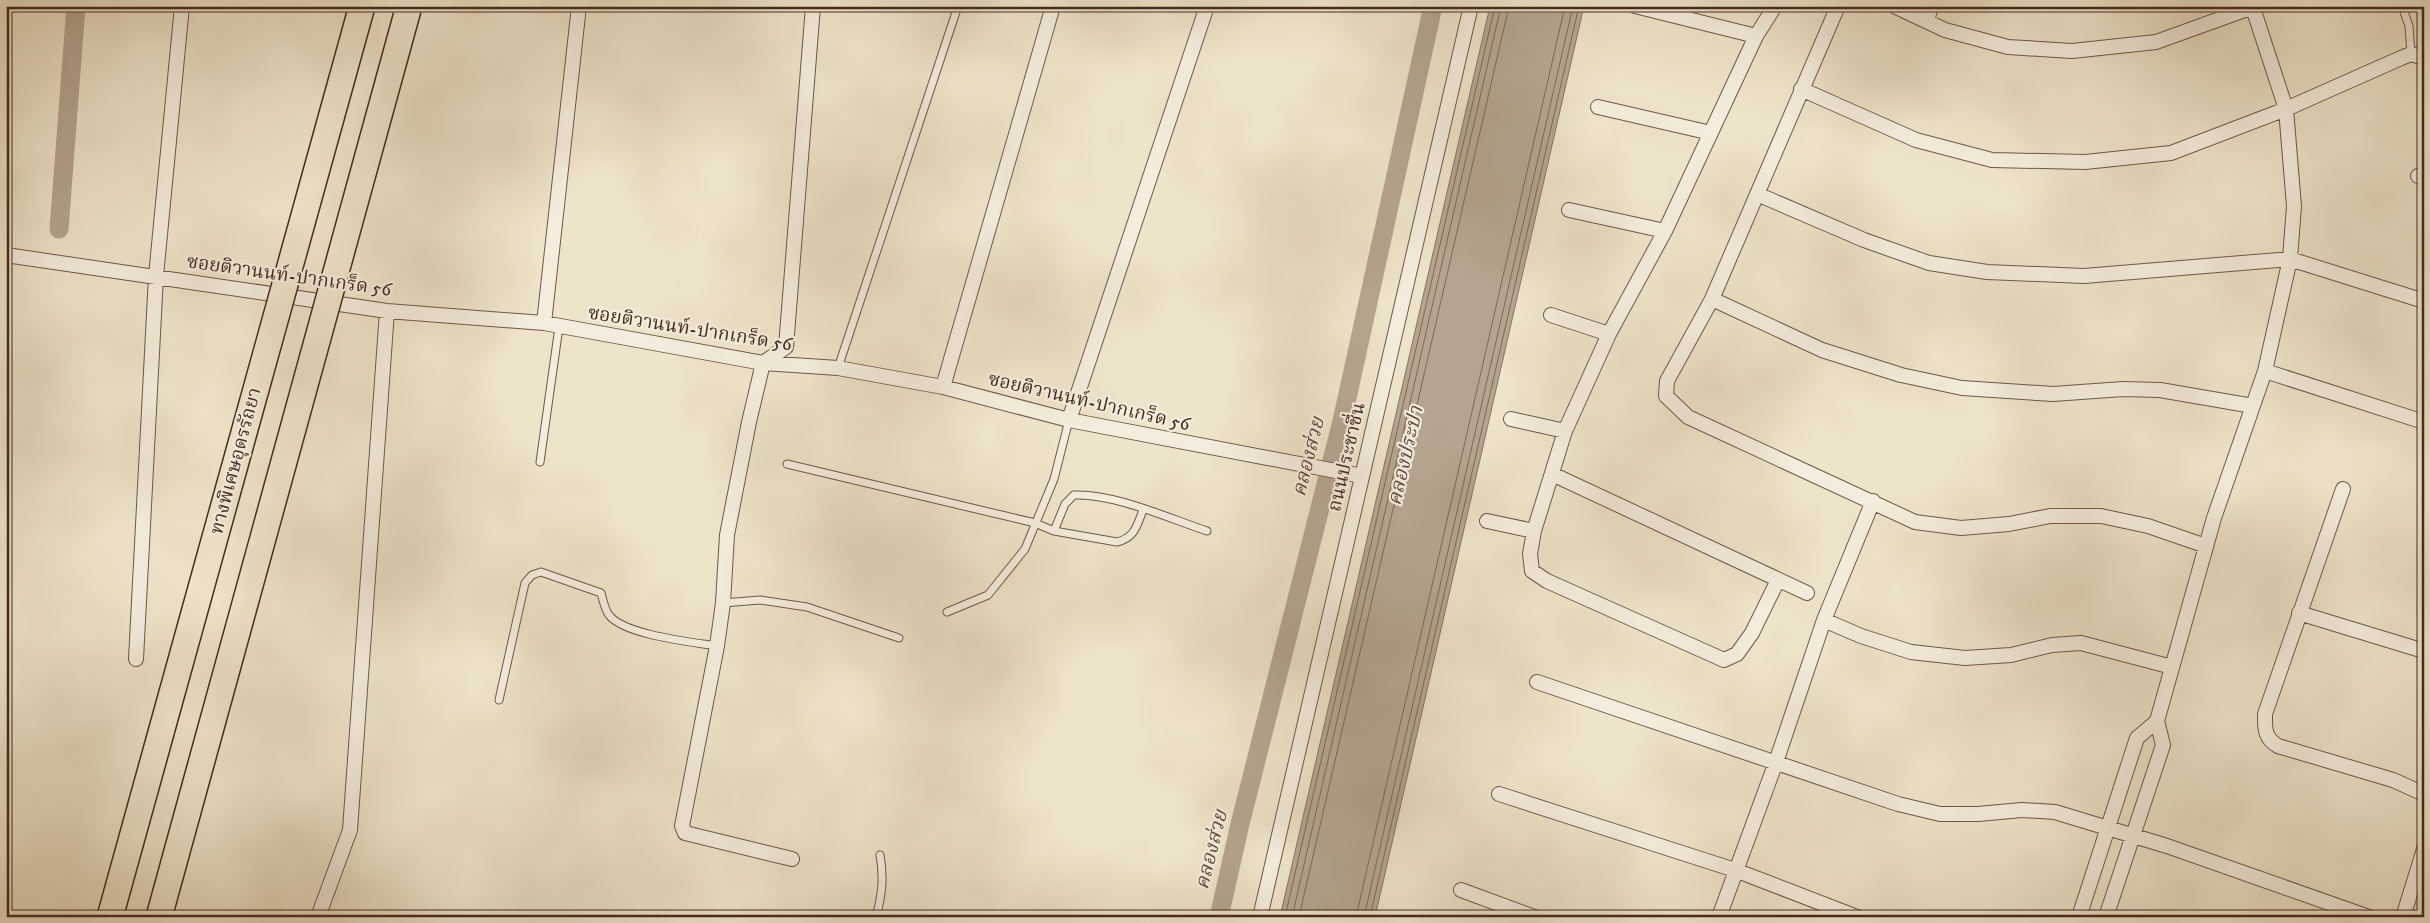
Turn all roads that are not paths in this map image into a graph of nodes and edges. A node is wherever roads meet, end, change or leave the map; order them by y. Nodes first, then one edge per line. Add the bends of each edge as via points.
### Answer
1 (182, 6) edge
2 (362, 6) edge
3 (409, 6) edge
4 (579, 6) edge
5 (813, 6) edge
6 (958, 6) edge
7 (1053, 6) edge
8 (1207, 6) edge
9 (1471, 6) edge
10 (1635, 6) edge
11 (1775, 6) edge
12 (1838, 6) edge
13 (1894, 6) edge
14 (1931, 6) edge
15 (2402, 6) edge
16 (2254, 7) edge
17 (1927, 21) junction
18 (1756, 36) junction
19 (2418, 56) edge
20 (1801, 89) junction
21 (1598, 107) dead end
22 (2286, 110) junction
23 (1710, 133) junction
24 (1757, 194) junction
25 (1569, 210) dead end
26 (1665, 231) junction
27 (6, 255) edge
28 (2290, 259) junction
29 (156, 276) junction
30 (1712, 300) junction
31 (2424, 301) edge
32 (387, 311) junction
33 (1551, 316) dead end
34 (544, 323) junction
35 (559, 327) junction
36 (1609, 334) junction
37 (763, 363) junction
38 (838, 368) junction
39 (2265, 371) junction
40 (943, 387) junction
41 (2253, 406) junction
42 (1511, 419) dead end
43 (1070, 420) junction
44 (2424, 422) edge
45 (1566, 431) junction
46 (540, 462) dead end
47 (787, 464) dead end
48 (1552, 474) junction
49 (1362, 476) junction
50 (2343, 489) dead end
51 (1873, 501) junction
52 (1143, 510) junction
53 (1487, 521) dead end
54 (1036, 523) junction
55 (1207, 530) dead end
56 (1054, 531) junction
57 (1534, 531) junction
58 (2206, 546) junction
59 (1778, 580) junction
60 (1807, 592) dead end
61 (723, 602) junction
62 (947, 612) dead end
63 (2299, 613) junction
64 (1824, 620) junction
65 (899, 638) dead end
66 (717, 646) junction
67 (2424, 650) edge
68 (136, 659) dead end
69 (2172, 667) junction
70 (1537, 682) dead end
71 (499, 700) dead end
72 (2157, 721) junction
73 (1776, 762) junction
74 (1499, 794) dead end
75 (2424, 794) edge
76 (2108, 827) junction
77 (2134, 835) junction
78 (2424, 848) edge
79 (880, 855) dead end
80 (792, 859) dead end
81 (1735, 870) junction
82 (1461, 890) dead end
83 (110, 917) edge
84 (159, 917) edge
85 (318, 917) edge
86 (876, 917) edge
87 (1260, 917) edge
88 (1534, 917) edge
89 (1719, 917) edge
90 (1857, 917) edge
91 (2079, 917) edge
92 (2106, 917) edge
93 (2370, 917) edge
94 (2403, 917) edge

1 - 29 street
2 - 83 highway, ทางพิเศษอุดรรัถยา, bridge
3 - 84 highway, bridge
4 - 34 street
5 - 37 street via 786,347
6 - 38 lane
7 - 40 street
8 - 43 street
9 - 49 street, ถนนประชาชื่น
10 - 18 street
11 - 18 street
12 - 20 street
13 - 17 street
14 - 17 street
15 - 19 lane
16 - 17 street via 2156,42 2072,51 2008,48 1945,30
16 - 22 street
18 - 23 street
19 - 22 street
20 - 22 street via 1916,140 1992,160 2085,162 2171,153
20 - 24 street
21 - 23 street
22 - 28 street via 2294,206
23 - 26 street
24 - 28 street via 1864,240 1929,263 1987,272 2084,276
24 - 30 street
25 - 26 street
26 - 36 street
27 - 29 street, ซอยติวานนท์-ปากเกร็ด 56
28 - 31 street
28 - 39 street
29 - 32 street, ซอยติวานนท์-ปากเกร็ด 56
29 - 68 street
30 - 41 street via 1822,350 1901,375 1962,388 2053,394 2160,390
30 - 51 street via 1667,381 1666,396 1688,416
32 - 34 street, ซอยติวานนท์-ปากเกร็ด 56
32 - 85 street via 350,830
33 - 36 street
34 - 35 street, ซอยติวานนท์-ปากเกร็ด 56
35 - 37 street, ซอยติวานนท์-ปากเกร็ด 56
35 - 46 lane
36 - 45 street
37 - 38 street, ซอยติวานนท์-ปากเกร็ด 56
37 - 61 street via 727,535
38 - 40 street, ซอยติวานนท์-ปากเกร็ด 56
39 - 41 street
39 - 44 street
40 - 43 street, ซอยติวานนท์-ปากเกร็ด 56
41 - 58 street
42 - 45 street
43 - 49 street, ซอยติวานนท์-ปากเกร็ด 56
43 - 54 lane via 1054,479
45 - 48 street
47 - 54 lane
48 - 57 street
48 - 59 street
49 - 87 street, ถนนประชาชื่น
50 - 63 street
51 - 58 street via 1915,522 1961,528 2050,516 2101,516 2148,526
51 - 64 street
52 - 55 lane
52 - 56 lane via 1134,533 1122,541
52 - 56 lane via 1110,499 1074,495 1065,504
53 - 57 street
54 - 56 lane
54 - 62 lane via 1024,549 988,595
57 - 59 street via 1530,554 1532,571 1547,581 1724,660 1737,654 1752,633
58 - 69 street
59 - 60 street
61 - 65 lane via 760,600 807,607
61 - 66 street
63 - 67 street
63 - 75 street via 2265,714 2269,741 2393,780
64 - 69 street via 1911,652 1974,658 2081,643
64 - 73 street
66 - 71 lane via 648,635 621,625 609,616 601,594 541,572 525,582
66 - 80 street via 682,826 685,833
69 - 72 street
70 - 73 street
72 - 76 street via 2137,738
72 - 77 street via 2163,745
73 - 76 street via 1898,804 1940,814 2022,810 2055,812
73 - 81 street
74 - 81 street
76 - 77 street
76 - 91 street
77 - 92 street
77 - 93 street
78 - 94 street
79 - 86 lane via 882,892
81 - 89 street
81 - 90 street
82 - 88 street

